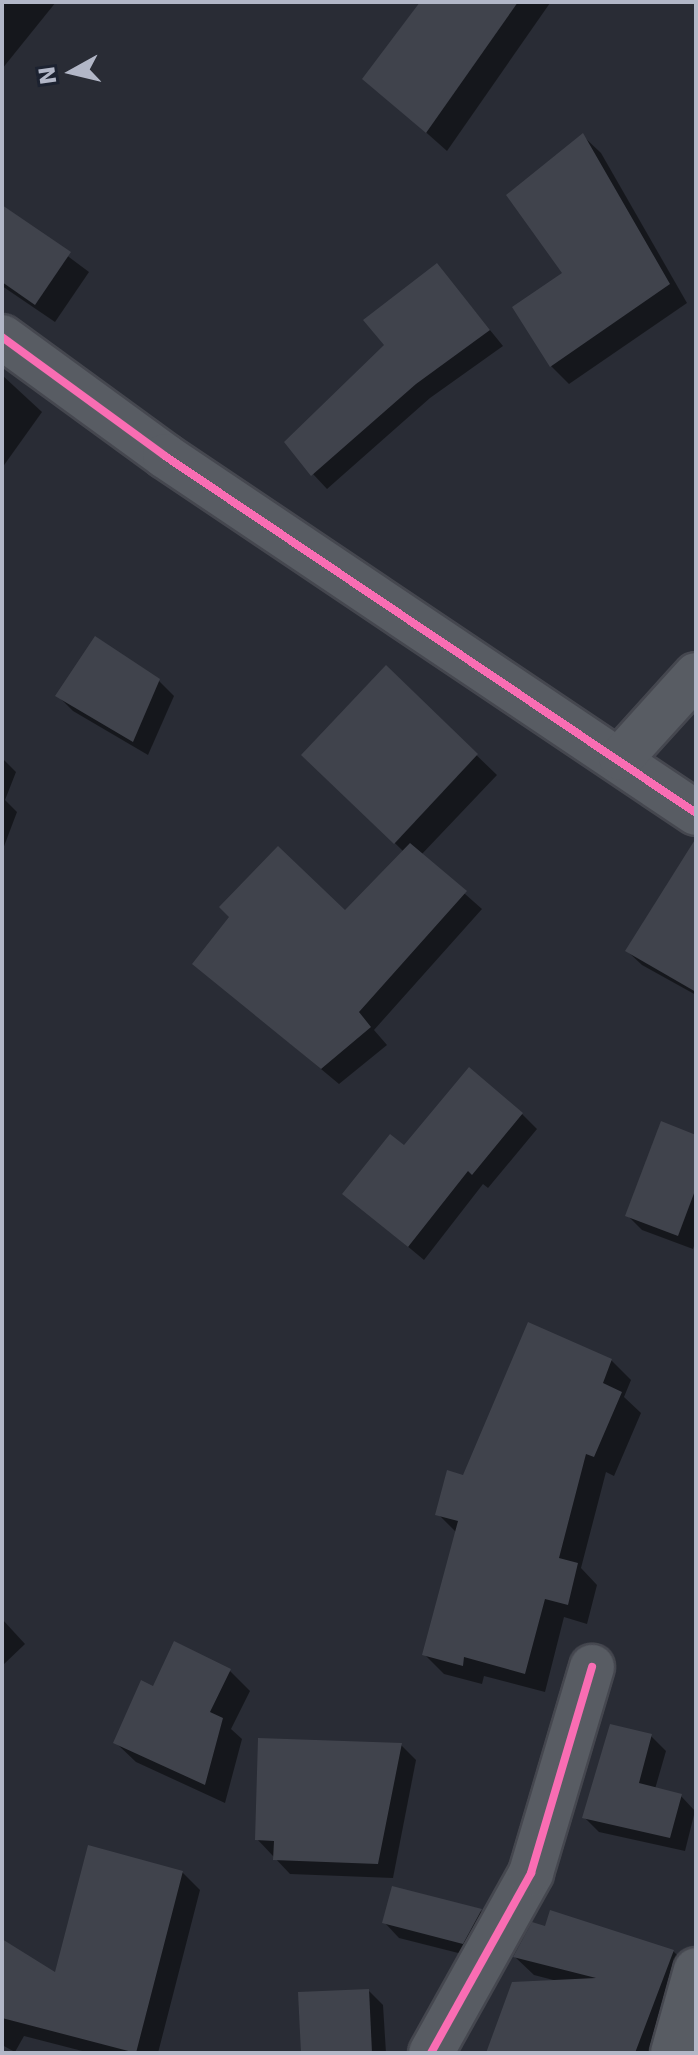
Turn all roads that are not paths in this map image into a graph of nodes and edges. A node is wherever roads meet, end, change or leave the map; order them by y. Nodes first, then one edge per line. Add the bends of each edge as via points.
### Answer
1 (2, 337) edge
2 (696, 675) edge
3 (621, 758) junction
4 (696, 813) edge
5 (592, 1667) dead end
6 (696, 1970) edge
7 (431, 2053) edge
8 (673, 2053) edge

1 - 3 street via 165,456
2 - 3 street
3 - 4 street
5 - 7 street via 531,1873
6 - 8 street

